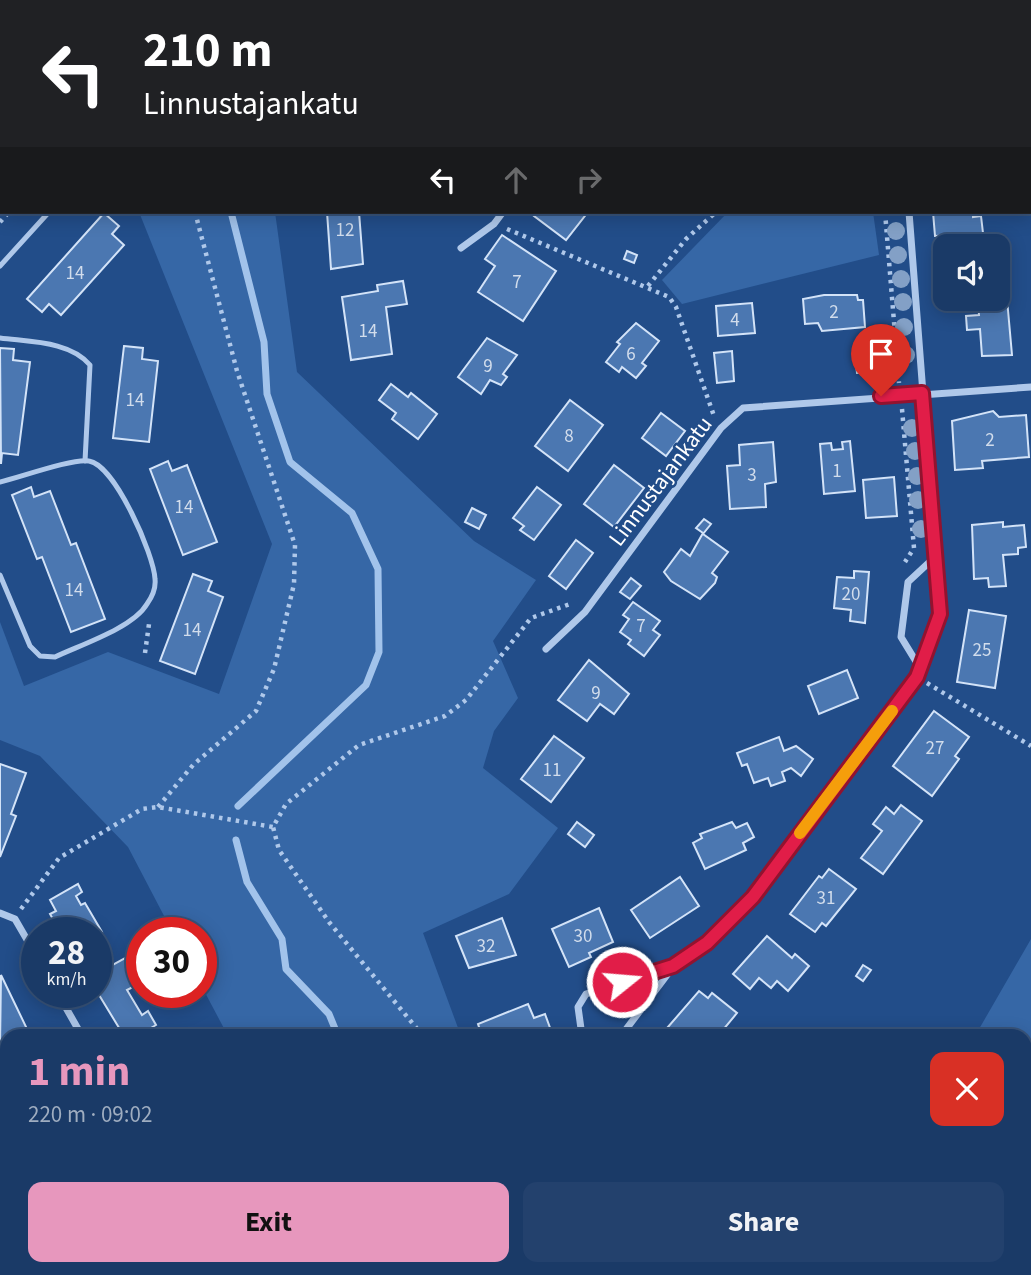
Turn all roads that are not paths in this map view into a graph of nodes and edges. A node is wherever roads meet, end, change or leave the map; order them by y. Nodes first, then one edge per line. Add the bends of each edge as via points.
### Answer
1 (46, 214) edge
2 (502, 214) edge
3 (909, 214) edge
4 (461, 248) dead end
5 (0, 266) edge
6 (0, 338) edge
7 (1031, 387) edge
8 (922, 393) junction
9 (85, 461) junction
10 (0, 482) edge
11 (936, 556) junction
12 (0, 575) edge
13 (546, 649) dead end
14 (920, 668) junction
15 (0, 913) edge
16 (21, 929) edge
17 (673, 966) junction
18 (66, 1008) edge
19 (78, 1029) edge
20 (581, 1029) edge
21 (626, 1029) edge

1 - 5 lane
2 - 4 street
3 - 8 street
6 - 9 lane via 68,349 81,354 90,365
7 - 8 street, Linnustajankatu
8 - 11 street
8 - 13 street, Linnustajankatu via 743,408 721,428 585,612
9 - 10 lane
9 - 12 lane via 116,482 152,562 155,581 149,603 134,619 55,657 40,656 30,646
11 - 14 street via 940,614
11 - 14 street via 908,582 901,637
14 - 17 street via 753,897 707,943
15 - 16 street via 15,919
17 - 20 street via 586,994 578,1007
17 - 21 street
18 - 19 street

